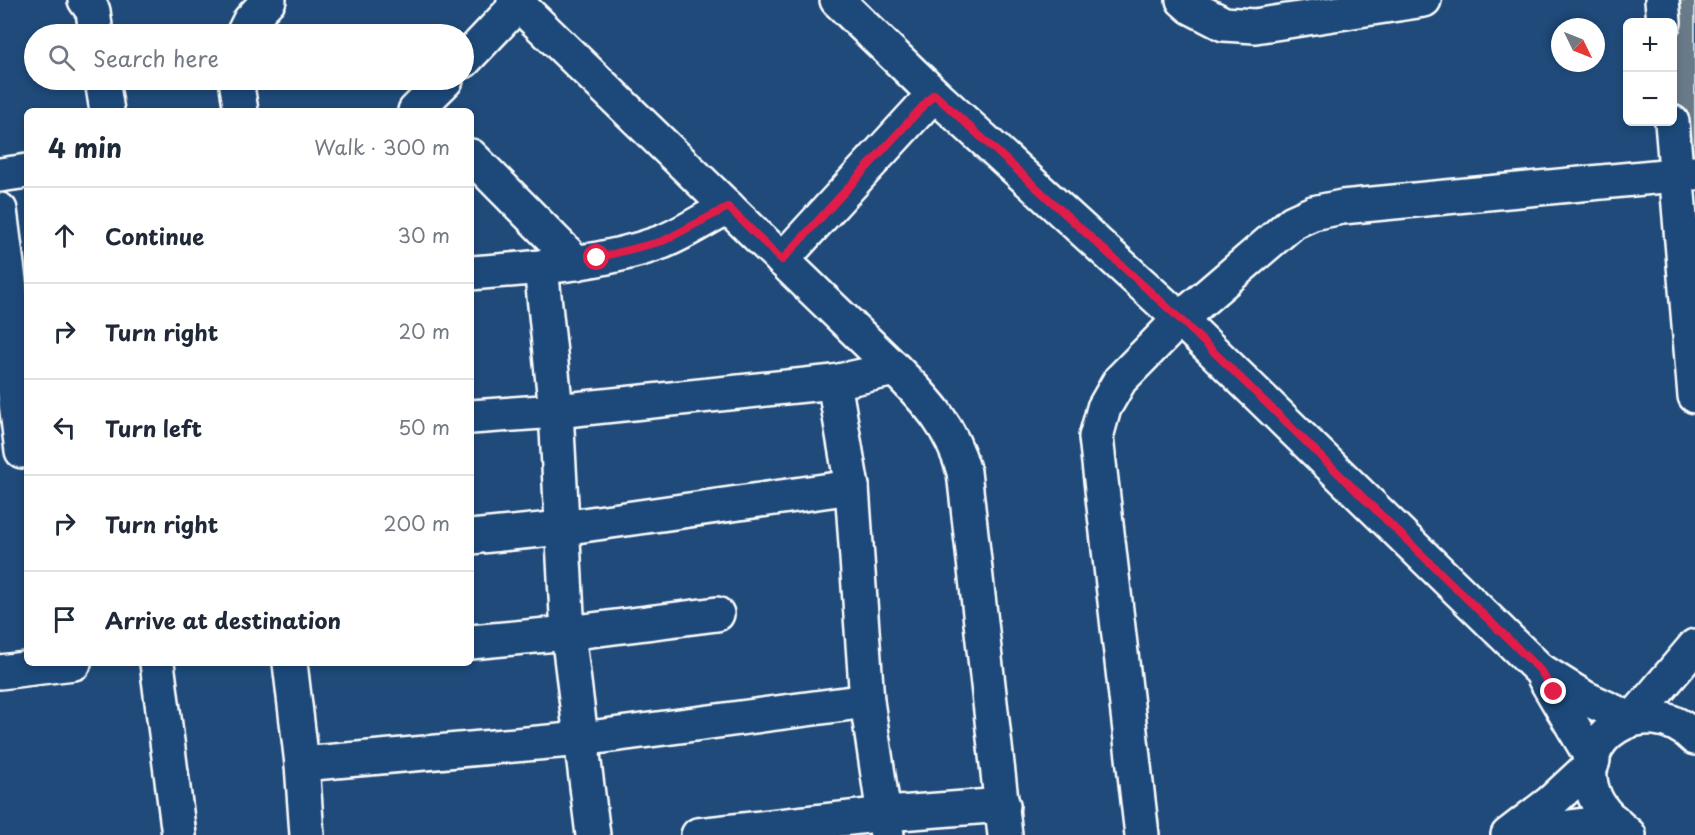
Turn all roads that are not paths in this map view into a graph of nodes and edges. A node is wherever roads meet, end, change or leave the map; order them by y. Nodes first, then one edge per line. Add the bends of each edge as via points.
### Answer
1 (269, 0) edge
2 (837, 0) edge
3 (1183, 0) edge
4 (1424, 0) edge
5 (1662, 0) edge
6 (516, 2) edge
7 (1664, 18) edge
8 (248, 24) edge
9 (474, 50) edge
10 (103, 90) edge
11 (237, 90) edge
12 (437, 90) edge
13 (934, 94) junction
14 (106, 108) edge
15 (240, 108) edge
16 (422, 108) edge
17 (1673, 126) edge
18 (474, 159) edge
19 (24, 171) edge
20 (1686, 173) edge
21 (0, 175) edge
22 (728, 207) junction
23 (0, 210) edge
24 (782, 260) junction
25 (577, 263) junction
26 (541, 267) junction
27 (474, 273) edge
28 (1180, 319) junction
29 (895, 369) junction
30 (834, 382) junction
31 (1695, 396) edge
32 (556, 411) junction
33 (474, 417) edge
34 (16, 451) edge
35 (852, 487) junction
36 (562, 528) junction
37 (474, 537) edge
38 (717, 614) dead end
39 (568, 633) junction
40 (474, 642) edge
41 (1695, 646) edge
42 (49, 666) edge
43 (157, 666) edge
44 (290, 666) edge
45 (1540, 670) junction
46 (0, 672) edge
47 (867, 700) junction
48 (1632, 719) junction
49 (1695, 738) edge
50 (582, 739) junction
51 (1592, 762) junction
52 (302, 764) junction
53 (1004, 820) edge
54 (886, 824) edge
55 (1622, 828) edge
56 (179, 835) edge
57 (307, 835) edge
58 (593, 835) edge
59 (698, 835) edge
60 (1142, 835) edge
61 (1509, 835) edge

1 - 8 street
2 - 13 street
3 - 4 street via 1224,24 1255,26
5 - 7 street
6 - 9 street
6 - 22 street
10 - 14 street
11 - 15 street
12 - 16 street
13 - 24 street
13 - 28 street
17 - 20 street
18 - 25 street
19 - 21 street
20 - 28 street via 1313,213 1293,222
20 - 31 street
22 - 24 street
22 - 25 street via 663,241
23 - 34 street via 10,288
24 - 29 street
25 - 26 street
26 - 27 street
26 - 32 street
28 - 45 street
28 - 60 street via 1120,380 1104,408 1096,437
29 - 30 street
29 - 53 street via 942,419 964,472
30 - 32 street
30 - 35 street
32 - 33 street
32 - 36 street
35 - 36 street
35 - 47 street
36 - 37 street
36 - 39 street
38 - 39 street
39 - 40 street
39 - 50 street
41 - 48 street
42 - 46 street
43 - 56 street
44 - 52 street
45 - 48 street via 1585,698
45 - 51 street
47 - 50 street
47 - 54 street
48 - 49 street via 1662,718
48 - 51 street via 1606,735
50 - 52 street
50 - 58 street
51 - 55 street via 1595,796
51 - 61 street
52 - 57 street
53 - 54 street
54 - 59 street
55 - 61 street

